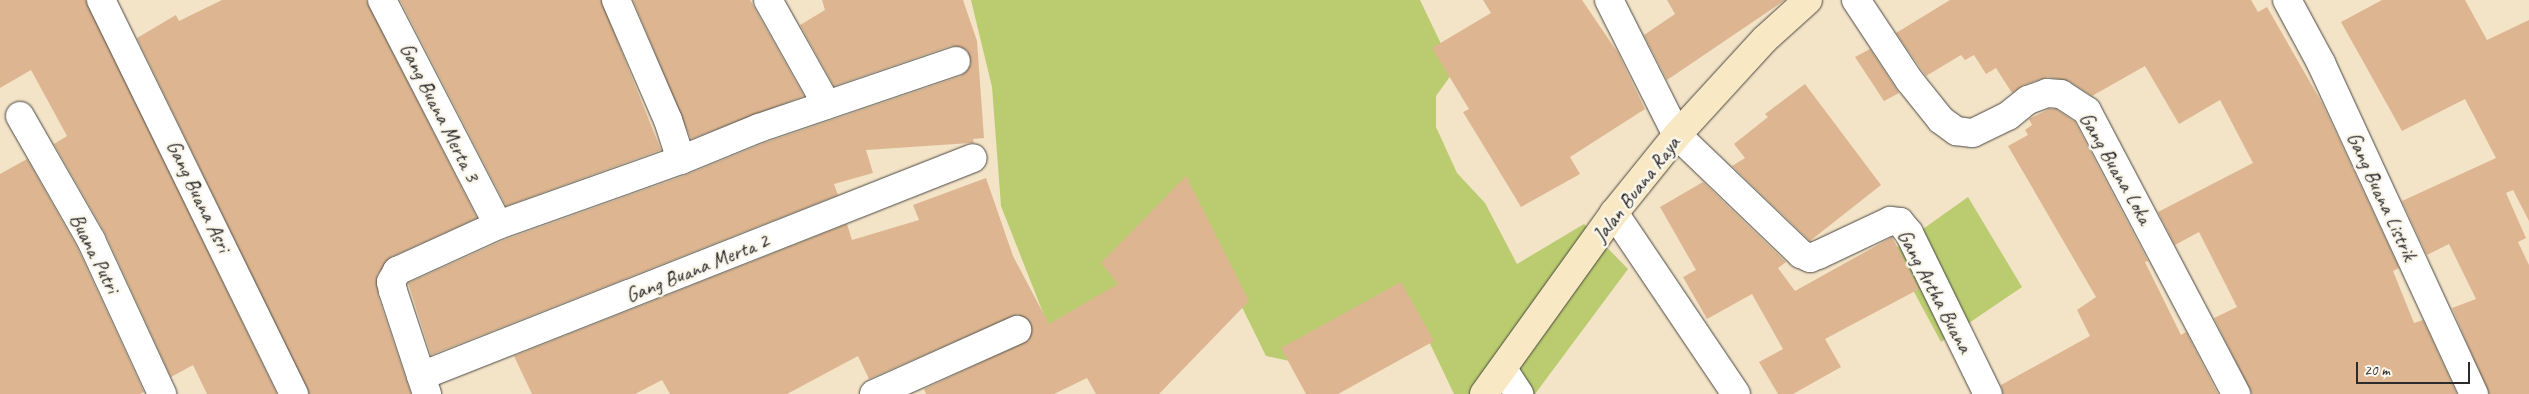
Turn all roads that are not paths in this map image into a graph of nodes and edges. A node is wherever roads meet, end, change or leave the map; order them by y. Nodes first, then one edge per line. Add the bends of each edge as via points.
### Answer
1 (101, 0) edge
2 (382, 0) edge
3 (616, 0) edge
4 (768, 0) edge
5 (1609, 0) edge
6 (1808, 0) edge
7 (1856, 0) edge
8 (2287, 0) edge
9 (956, 61) dead end
10 (827, 105) junction
11 (20, 116) dead end
12 (1678, 135) junction
13 (973, 158) dead end
14 (681, 160) junction
15 (1614, 213) junction
16 (498, 225) junction
17 (1017, 330) dead end
18 (1503, 369) junction
19 (424, 385) edge
20 (162, 394) edge
21 (294, 394) edge
22 (874, 394) edge
23 (1484, 394) edge
24 (1519, 394) edge
25 (1736, 394) edge
26 (1988, 394) edge
27 (2236, 394) edge
28 (2474, 394) edge

1 - 21 street, Gang Buana Asri
2 - 16 street, Gang Buana Merta 3
3 - 14 street via 668,120
4 - 10 street
5 - 12 street
6 - 12 street, Jalan Buana Raya via 1765,39
7 - 27 street, Gang Buana Loka via 1909,80 1941,120 1956,131 1973,133 2008,116 2028,100 2047,93 2061,94 2087,111
8 - 28 street, Gang Buana Listrik via 2321,63
9 - 10 street
10 - 14 street via 758,128
11 - 20 street, Buana Putri via 90,240
12 - 15 street, Jalan Buana Raya
12 - 26 street, Gang Artha Buana via 1801,254 1810,258 1890,220 1900,222 1909,233
13 - 19 street, Gang Buana Merta 2 via 566,322
14 - 16 street
15 - 18 street, Jalan Buana Raya
15 - 25 street
16 - 19 street via 397,272 391,282
17 - 22 street
18 - 23 street, Jalan Buana Raya
18 - 24 street

